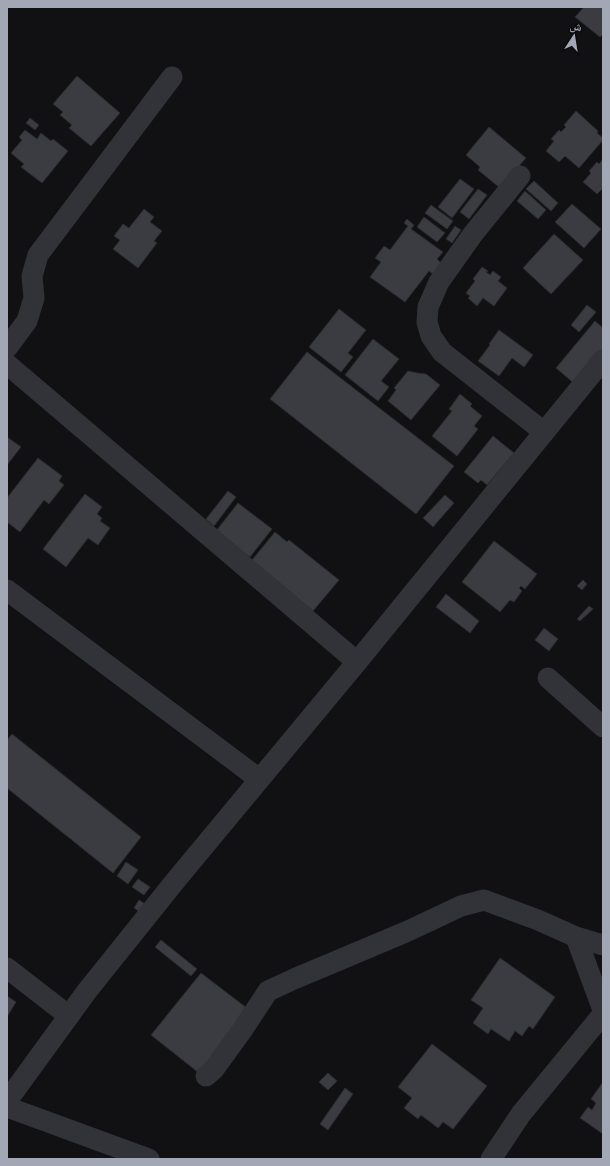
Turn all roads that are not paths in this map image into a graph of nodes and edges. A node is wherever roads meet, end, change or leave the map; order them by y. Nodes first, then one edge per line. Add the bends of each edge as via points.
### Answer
1 (172, 77) dead end
2 (520, 176) dead end
3 (7, 348) edge
4 (603, 360) edge
5 (7, 364) edge
6 (544, 432) junction
7 (7, 590) edge
8 (357, 662) junction
9 (548, 678) dead end
10 (603, 728) edge
11 (259, 780) junction
12 (576, 936) junction
13 (603, 945) edge
14 (7, 968) edge
15 (603, 1010) edge
16 (603, 1014) edge
17 (69, 1016) junction
18 (206, 1076) dead end
19 (7, 1101) edge
20 (7, 1107) edge
21 (149, 1159) edge
22 (491, 1159) edge

1 - 3 street via 38,255 32,276 34,298 29,313
2 - 6 street via 473,234 439,282 428,306 427,322 431,336 442,352
4 - 6 street
5 - 8 street
6 - 8 street
7 - 11 street
8 - 11 street
9 - 10 street
11 - 17 street via 171,886
12 - 13 street
12 - 15 street
12 - 18 street via 484,900 461,906 268,991 214,1069
14 - 17 street
16 - 22 street via 521,1114
17 - 19 street
20 - 21 street

